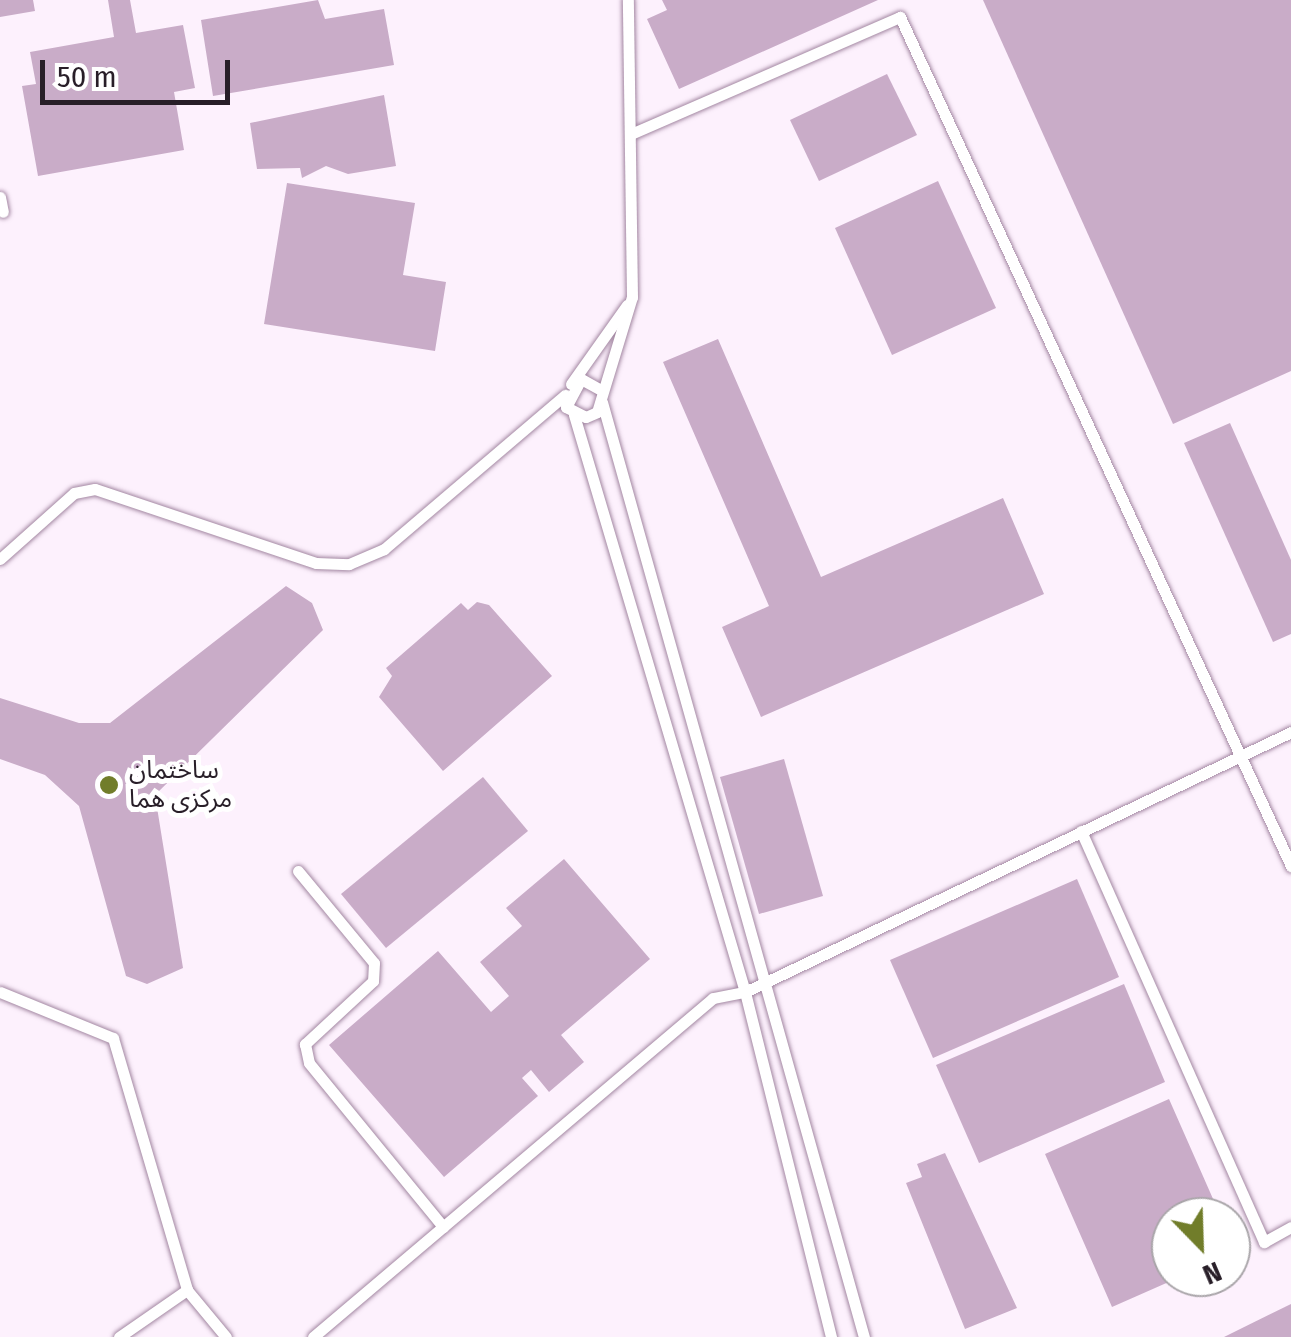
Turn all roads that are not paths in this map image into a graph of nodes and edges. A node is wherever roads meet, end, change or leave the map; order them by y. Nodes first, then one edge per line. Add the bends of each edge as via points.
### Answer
1 (628, 0) edge
2 (633, 133) junction
3 (0, 197) edge
4 (4, 212) dead end
5 (632, 297) junction
6 (568, 390) junction
7 (602, 396) junction
8 (574, 415) junction
9 (0, 559) edge
10 (1291, 732) edge
11 (1239, 757) junction
12 (1081, 831) junction
13 (1291, 866) edge
14 (298, 871) dead end
15 (769, 981) junction
16 (0, 992) edge
17 (745, 992) junction
18 (444, 1227) junction
19 (1291, 1227) edge
20 (187, 1290) junction
21 (118, 1337) edge
22 (226, 1337) edge
23 (313, 1337) edge
24 (831, 1337) edge
25 (864, 1337) edge

1 - 2 lane
2 - 5 lane
2 - 11 lane via 900,17
3 - 4 lane
5 - 6 lane
5 - 7 lane
6 - 7 lane via 581,380
6 - 8 lane
6 - 9 lane via 384,549 348,564 316,564 95,489 74,493
7 - 8 lane via 586,418
7 - 15 lane
8 - 17 lane
10 - 11 lane
11 - 12 lane
11 - 13 lane
12 - 15 lane
12 - 19 lane via 1264,1242
14 - 18 lane via 374,963 373,981 305,1044 309,1064
15 - 17 lane
15 - 25 lane
16 - 20 lane via 113,1038
17 - 18 lane via 712,998
17 - 24 lane
18 - 23 lane
20 - 21 lane
20 - 22 lane

